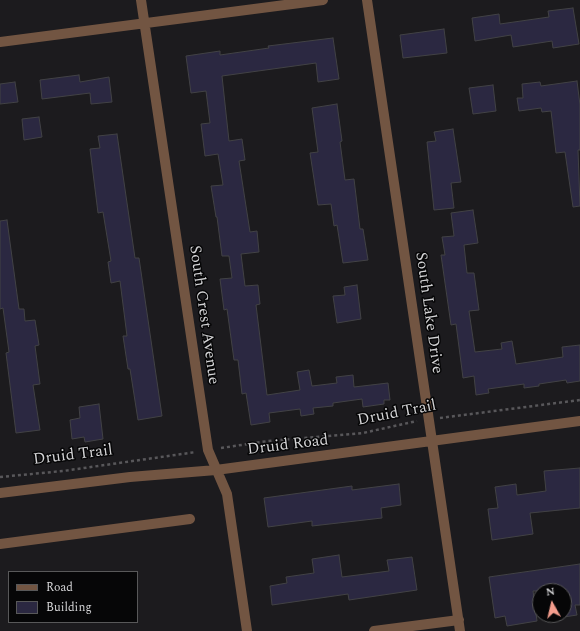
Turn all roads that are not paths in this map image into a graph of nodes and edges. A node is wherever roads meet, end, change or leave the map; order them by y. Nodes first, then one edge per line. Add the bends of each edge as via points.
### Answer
1 (141, 0) edge
2 (323, 0) edge
3 (367, 0) edge
4 (144, 23) junction
5 (0, 42) edge
6 (580, 422) edge
7 (432, 442) junction
8 (216, 470) junction
9 (0, 494) edge
10 (190, 519) dead end
11 (0, 544) edge
12 (459, 620) junction
13 (247, 631) edge
14 (374, 631) edge
15 (460, 631) edge

1 - 4 street, South Crest Avenue
2 - 4 street
3 - 7 street, South Lake Drive
4 - 5 street
4 - 8 street, South Crest Avenue via 208,450
6 - 7 street, Druid Road
7 - 8 street, Druid Road
7 - 12 street, South Lake Drive
8 - 9 street, Druid Road via 130,477
8 - 13 street, South Crest Avenue via 227,494
10 - 11 street
12 - 14 street
12 - 15 street, South Lake Drive

